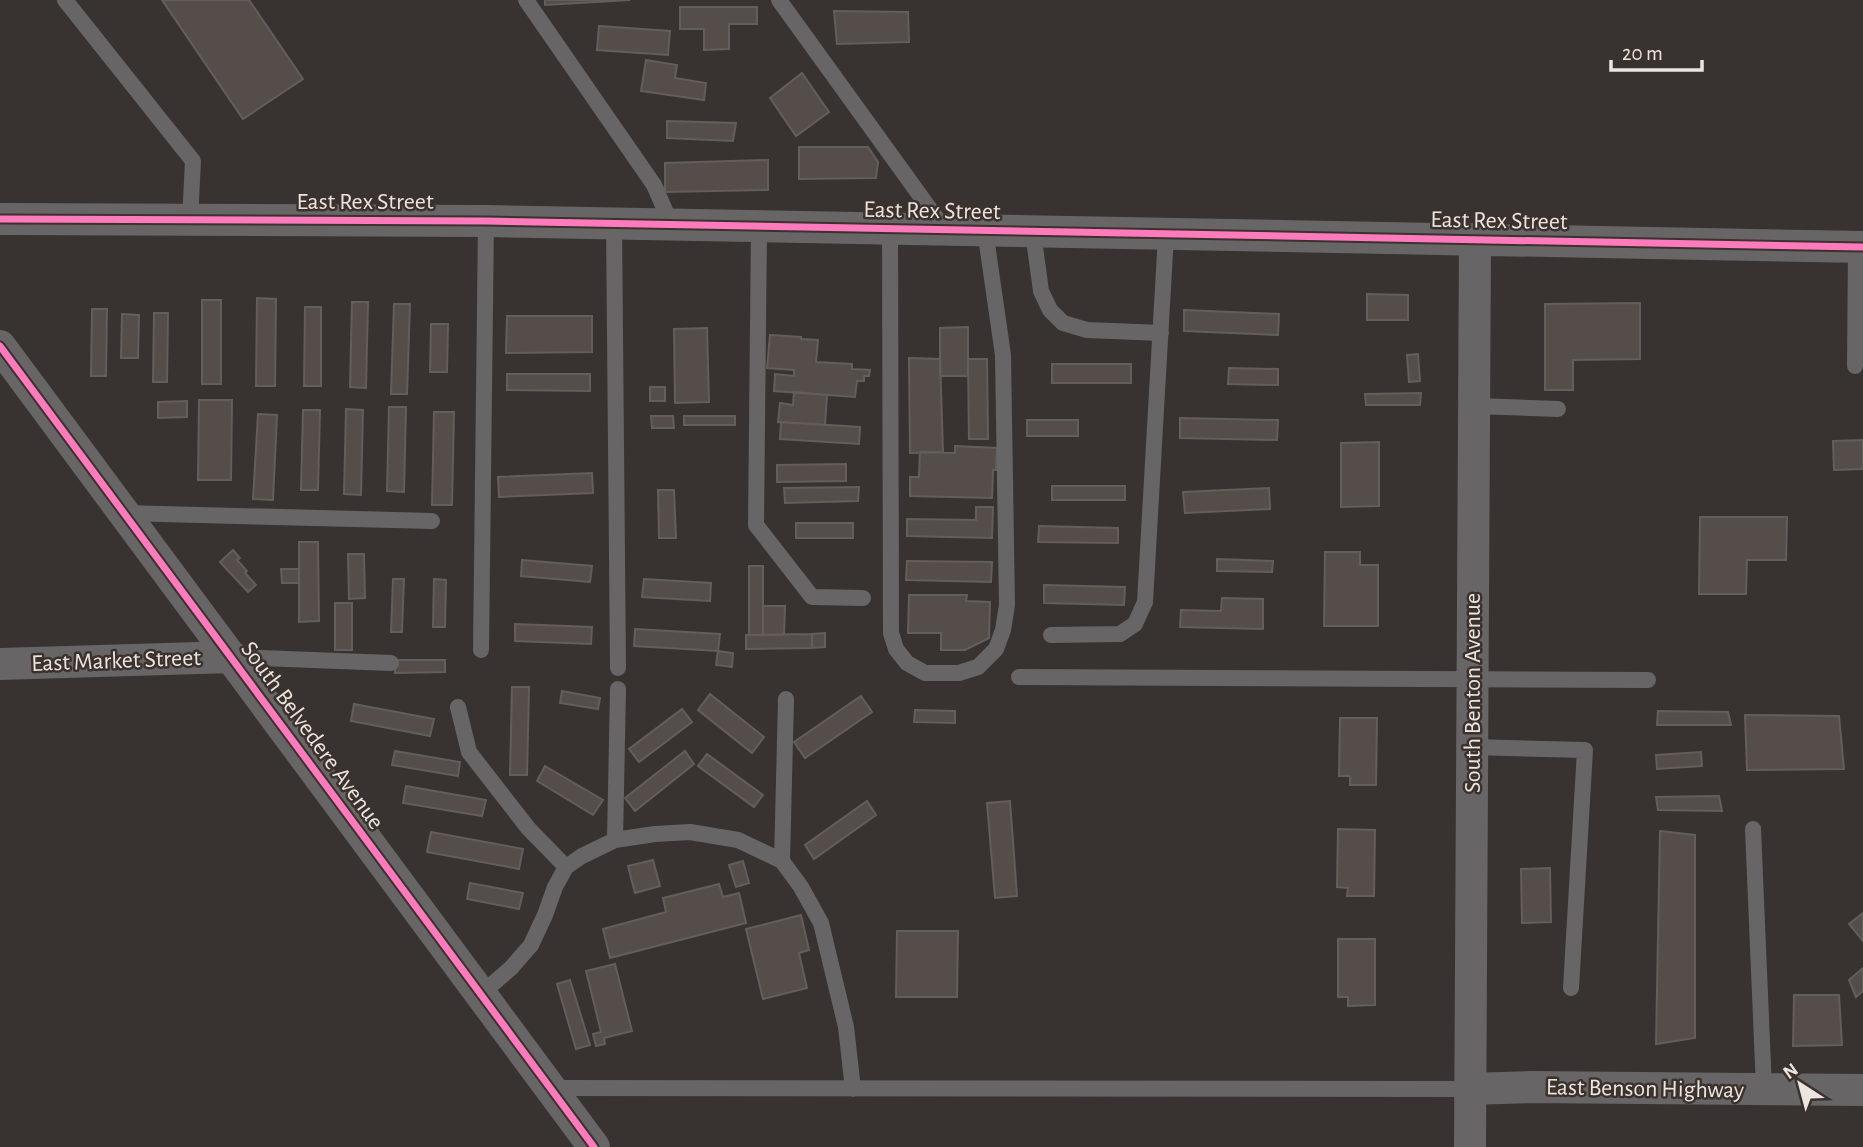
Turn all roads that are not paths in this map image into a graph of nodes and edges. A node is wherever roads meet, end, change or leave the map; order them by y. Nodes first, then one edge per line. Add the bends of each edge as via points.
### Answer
1 (65, 0) edge
2 (526, 0) edge
3 (779, 0) edge
4 (0, 219) edge
5 (190, 220) junction
6 (486, 221) junction
7 (614, 223) junction
8 (671, 224) junction
9 (759, 226) junction
10 (890, 228) junction
11 (945, 230) junction
12 (985, 230) junction
13 (1033, 232) junction
14 (1166, 235) junction
15 (1475, 239) junction
16 (1859, 247) edge
17 (1161, 333) junction
18 (0, 346) edge
19 (1855, 366) dead end
20 (1475, 407) junction
21 (1558, 409) dead end
22 (124, 513) junction
23 (432, 521) dead end
24 (863, 598) dead end
25 (1051, 635) dead end
26 (481, 650) dead end
27 (232, 657) junction
28 (391, 663) dead end
29 (0, 664) edge
30 (618, 668) dead end
31 (1019, 677) dead end
32 (1472, 679) junction
33 (1648, 680) dead end
34 (618, 689) dead end
35 (786, 699) dead end
36 (458, 707) dead end
37 (1472, 747) junction
38 (1753, 829) dead end
39 (615, 840) junction
40 (782, 861) junction
41 (566, 867) junction
42 (1571, 988) dead end
43 (481, 994) junction
44 (551, 1088) junction
45 (853, 1089) junction
46 (1469, 1089) junction
47 (1764, 1089) junction
48 (1863, 1090) edge
49 (594, 1147) edge
50 (1470, 1147) edge

1 - 5 lane via 193,161
2 - 8 lane via 654,185
3 - 11 lane
4 - 5 street, East Rex Street
5 - 6 street, East Rex Street
6 - 7 street, East Rex Street
6 - 26 lane
7 - 8 street, East Rex Street
7 - 30 lane
8 - 9 street, East Rex Street
9 - 10 street, East Rex Street
9 - 24 lane via 756,525 812,597
10 - 11 street, East Rex Street
10 - 12 lane via 891,633 907,663 925,673 959,673 978,667 996,649 1007,605 1003,355
11 - 12 street, East Rex Street
12 - 13 street, East Rex Street
13 - 14 street, East Rex Street
13 - 17 lane via 1041,291 1063,323 1087,330
14 - 15 street, East Rex Street
14 - 17 lane
15 - 16 street, East Rex Street
15 - 20 street, South Benton Avenue
16 - 19 lane
17 - 25 lane via 1145,602 1135,624 1120,634
18 - 22 street, South Belvedere Avenue
20 - 21 lane
20 - 32 street, South Benton Avenue
22 - 23 lane
22 - 27 street, South Belvedere Avenue
27 - 28 lane
27 - 29 street, East Market Street
27 - 43 street, South Belvedere Avenue
31 - 32 lane
32 - 33 lane
32 - 37 street, South Benton Avenue
34 - 39 lane
35 - 40 lane
36 - 41 lane via 469,752 528,828
37 - 42 lane via 1585,750
37 - 46 street, South Benton Avenue
38 - 47 lane
39 - 40 lane via 690,832 738,840
39 - 41 lane
40 - 45 lane via 821,923 846,1027
41 - 43 lane via 531,945
43 - 44 street, South Belvedere Avenue
44 - 45 lane
44 - 49 street, South Belvedere Avenue
45 - 46 lane
46 - 47 street, East Benson Highway
46 - 50 street, South Benton Avenue
47 - 48 street, East Benson Highway

